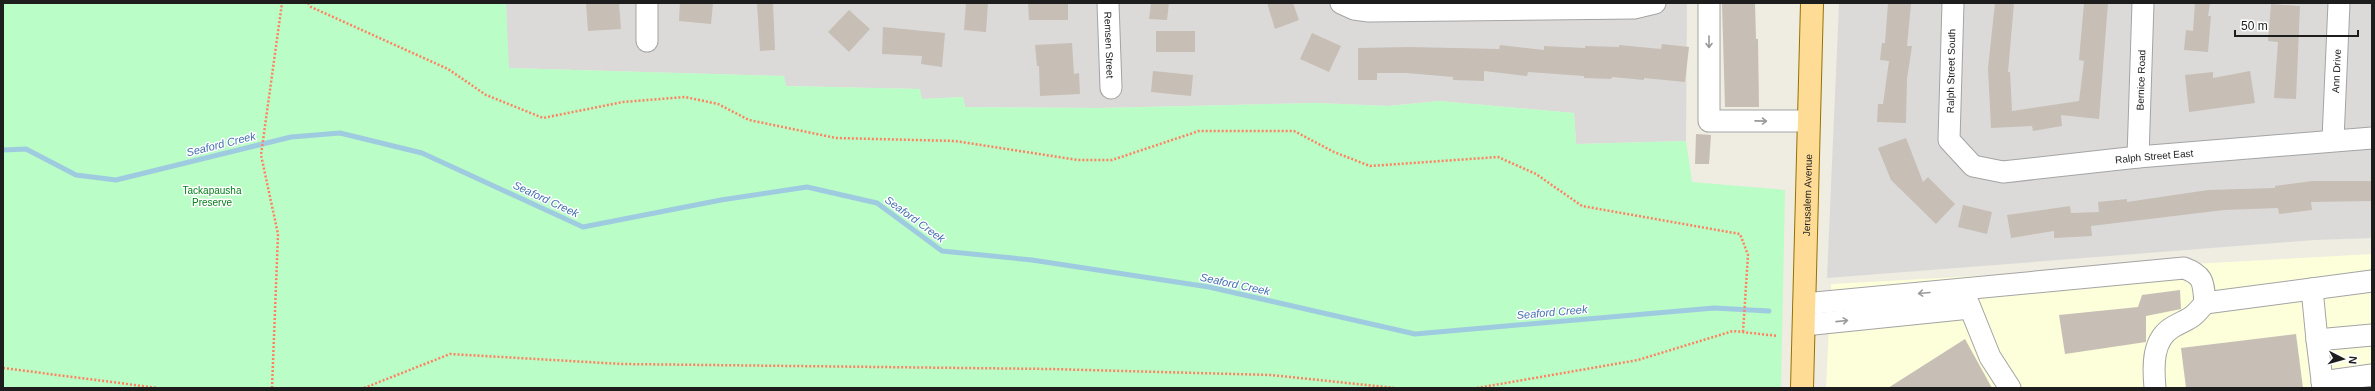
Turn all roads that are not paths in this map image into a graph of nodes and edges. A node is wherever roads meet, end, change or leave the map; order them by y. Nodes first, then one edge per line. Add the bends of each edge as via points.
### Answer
1 (647, 3) edge
2 (1108, 3) edge
3 (1341, 3) edge
4 (1655, 3) edge
5 (1709, 3) edge
6 (1812, 3) edge
7 (1953, 3) edge
8 (2143, 3) edge
9 (2339, 3) edge
10 (1481, 6) edge
11 (647, 41) dead end
12 (1111, 88) dead end
13 (1809, 122) junction
14 (2372, 138) edge
15 (2333, 139) junction
16 (1949, 140) joint
17 (2138, 157) junction
18 (2372, 281) edge
19 (2312, 289) junction
20 (1967, 298) junction
21 (2205, 303) junction
22 (1804, 315) junction
23 (2372, 335) edge
24 (2317, 340) junction
25 (2372, 375) edge
26 (2322, 385) edge
27 (1802, 388) edge
28 (2010, 388) edge
29 (2155, 388) edge

1 - 11 street
2 - 12 street, Remsen Street
3 - 10 street via 1354,9 1368,11
4 - 10 street via 1634,8
5 -> 13 street via 1709,121
6 - 13 main road, Jerusalem Avenue
7 - 16 street, Ralph Street South
8 - 17 street, Bernice Road
9 - 15 street, Ann Drive
13 - 22 main road, Jerusalem Avenue
14 - 15 street, Ralph Street East
15 - 17 street, Ralph Street East
16 - 17 street, Ralph Street East via 1973,166 2003,172
18 - 19 street
19 - 21 street
19 - 24 street
20 - 21 street via 2184,268 2195,272 2203,280
20 - 22 street
20 - 28 street via 1990,357
21 - 29 street via 2193,318 2173,327 2160,338 2154,366
22 - 27 main road, Jerusalem Avenue
23 - 24 street
24 - 26 street
25 - 26 street

